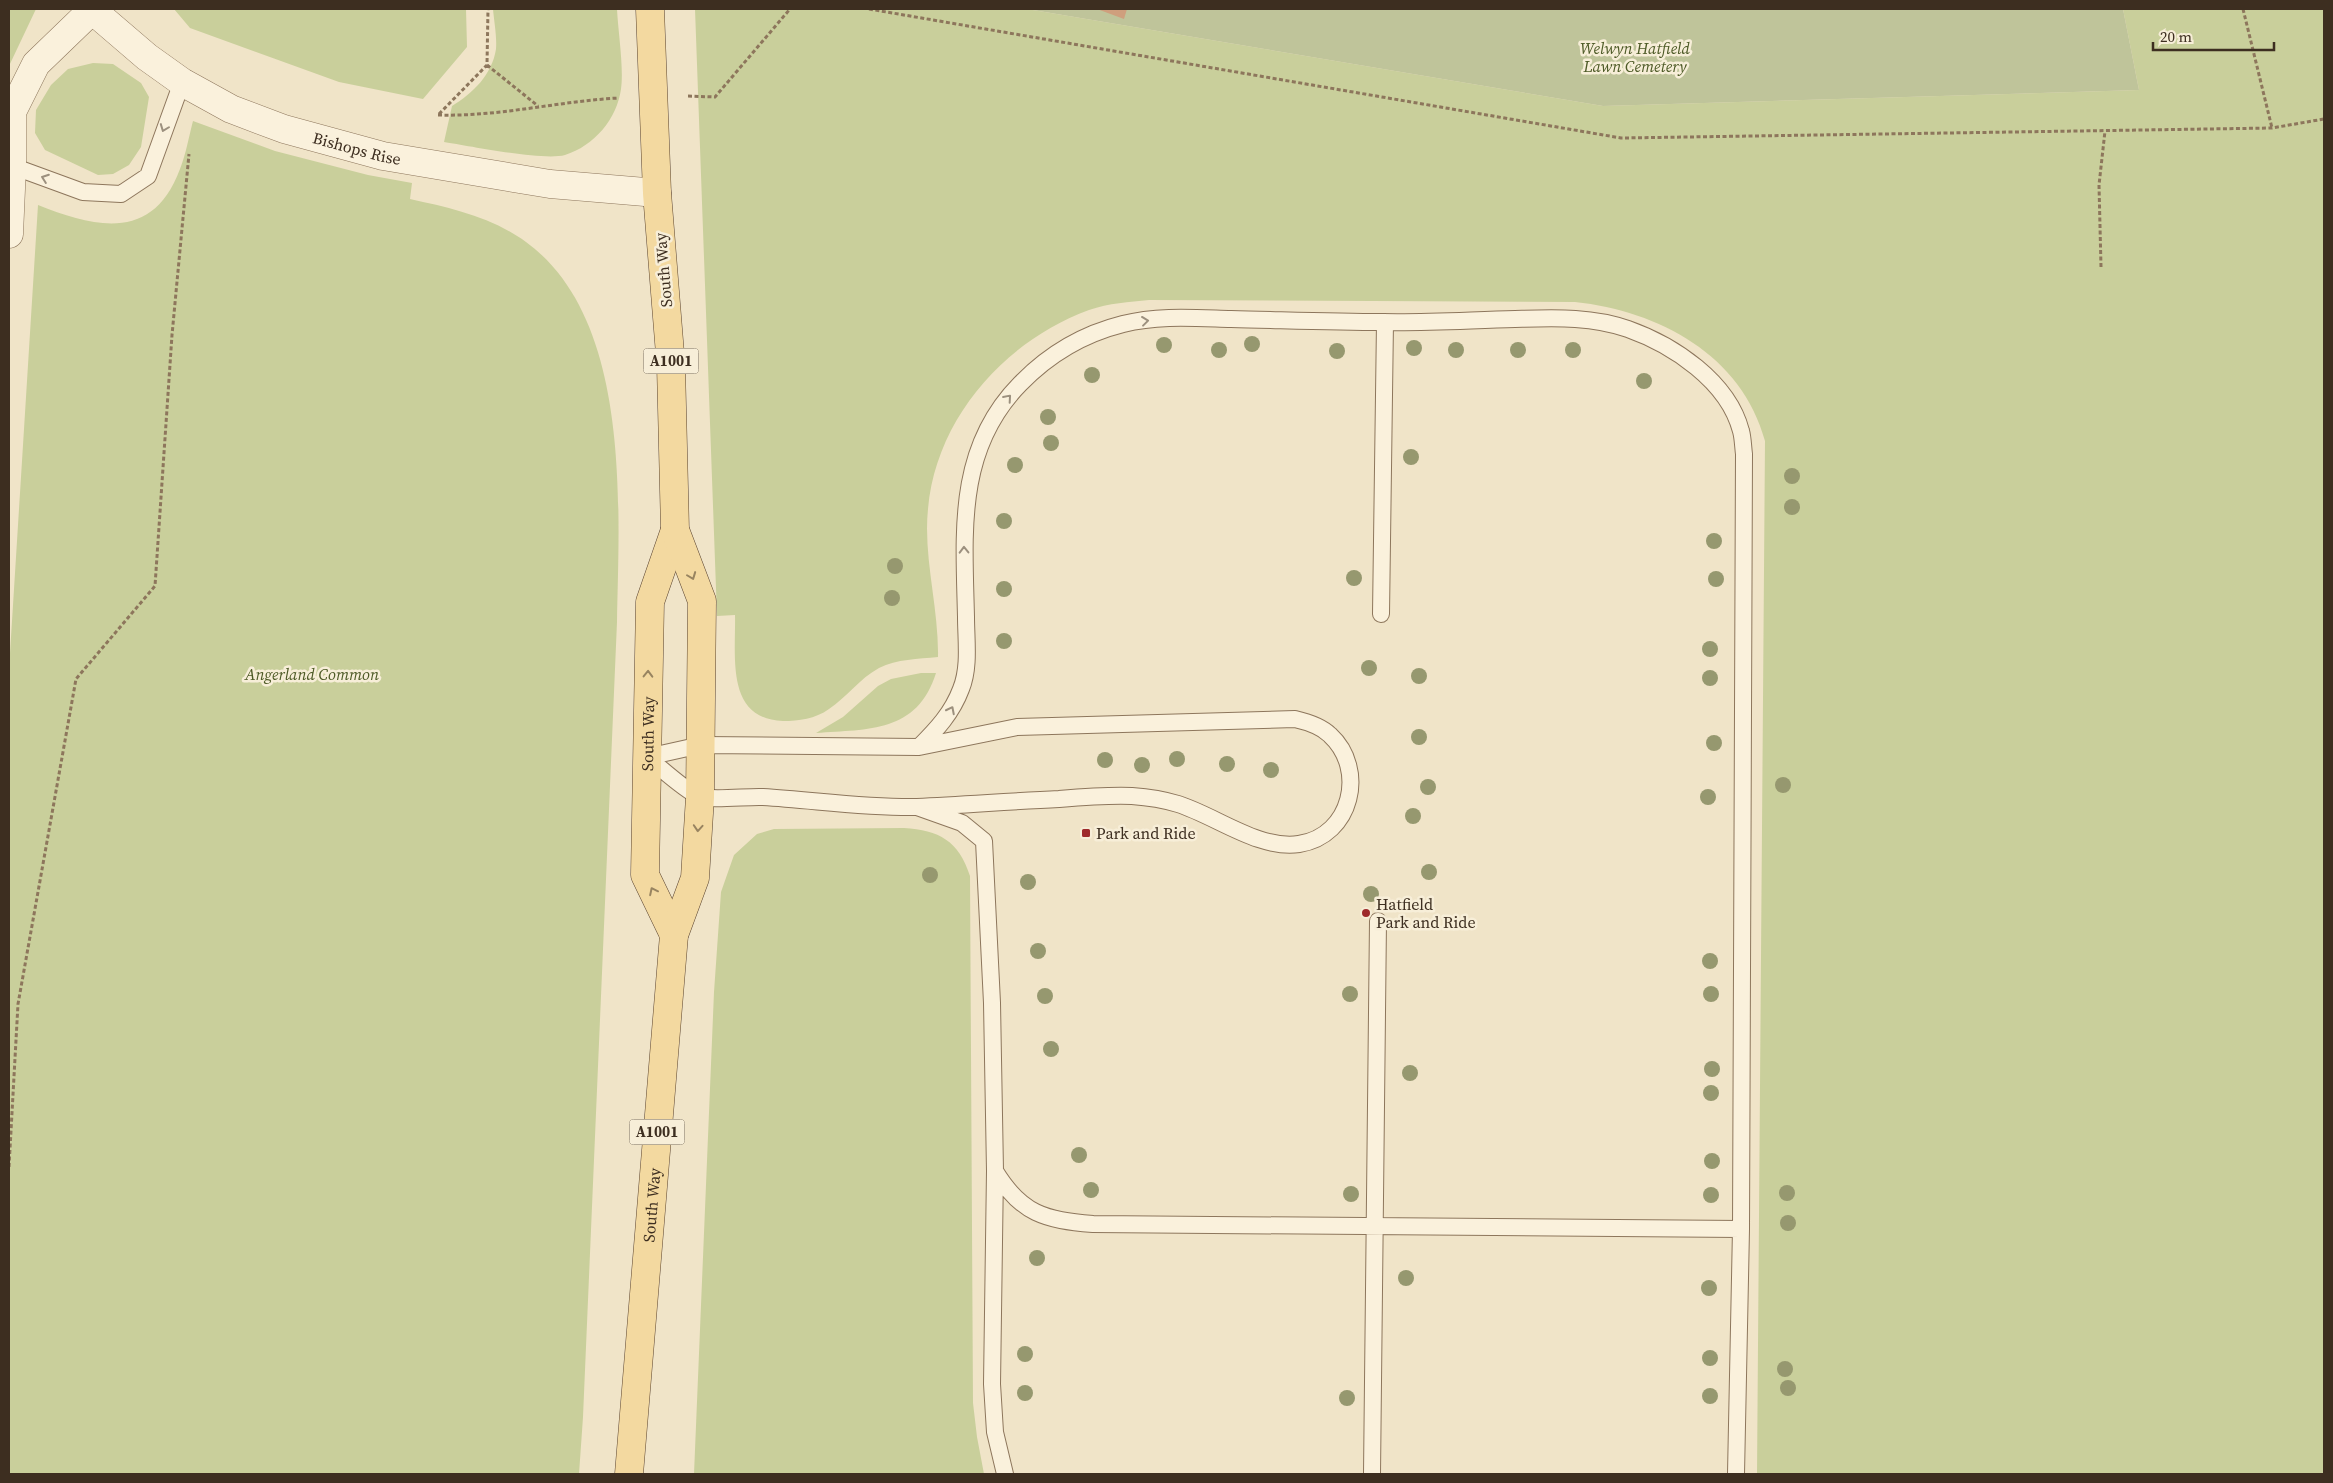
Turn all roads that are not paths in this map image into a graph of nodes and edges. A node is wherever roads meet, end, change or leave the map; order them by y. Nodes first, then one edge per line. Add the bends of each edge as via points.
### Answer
1 (650, 9) edge
2 (92, 10) edge
3 (182, 82) junction
4 (12, 166) junction
5 (657, 193) junction
6 (9, 234) edge
7 (1385, 322) junction
8 (674, 530) junction
9 (1380, 614) dead end
10 (701, 745) junction
11 (920, 747) junction
12 (647, 758) junction
13 (700, 797) junction
14 (917, 806) junction
15 (1378, 921) dead end
16 (674, 935) junction
17 (995, 1171) junction
18 (1374, 1226) junction
19 (1740, 1228) junction
20 (628, 1474) edge
21 (1005, 1474) edge
22 (1372, 1474) edge
23 (1736, 1474) edge

1 - 5 main road, South Way / A1001
2 - 3 street, Bishops Rise
2 - 4 street, Bishops Rise via 36,64 12,112
3 -> 4 lane via 148,176 121,194 83,192
3 - 5 street, Bishops Rise via 231,109 284,129 383,156 550,184
4 - 6 street, Bishops Rise
5 - 8 main road, South Way / A1001 via 671,366
7 - 9 lane
11 -> 7 lane via 946,719 962,687 967,650 964,535 968,483 980,443 999,408 1021,383 1056,353 1090,334 1126,323 1169,318
7 - 19 lane via 1576,318 1625,328 1650,338 1696,367 1718,390 1742,432
8 -> 10 main road, South Way / A1001 via 702,601
12 -> 8 main road, South Way / A1001 via 650,602
10 - 11 lane
10 - 12 lane
10 - 13 main road, South Way / A1001
11 - 14 lane via 1017,727 1295,719 1329,733 1349,764 1352,782 1349,799 1332,828 1317,839 1284,845 1267,842 1178,804 1132,796
12 - 13 lane
16 -> 12 main road, South Way / A1001 via 645,875
13 - 14 lane via 761,797 873,806
13 -> 16 main road, South Way / A1001 via 695,878
14 - 17 lane via 962,823 984,841 992,1003
15 - 18 lane
16 - 20 main road, South Way / A1001
17 - 18 lane via 1007,1191 1024,1207 1071,1222
17 - 21 lane via 992,1384 995,1432
18 - 19 lane
18 - 22 lane
19 - 23 lane

